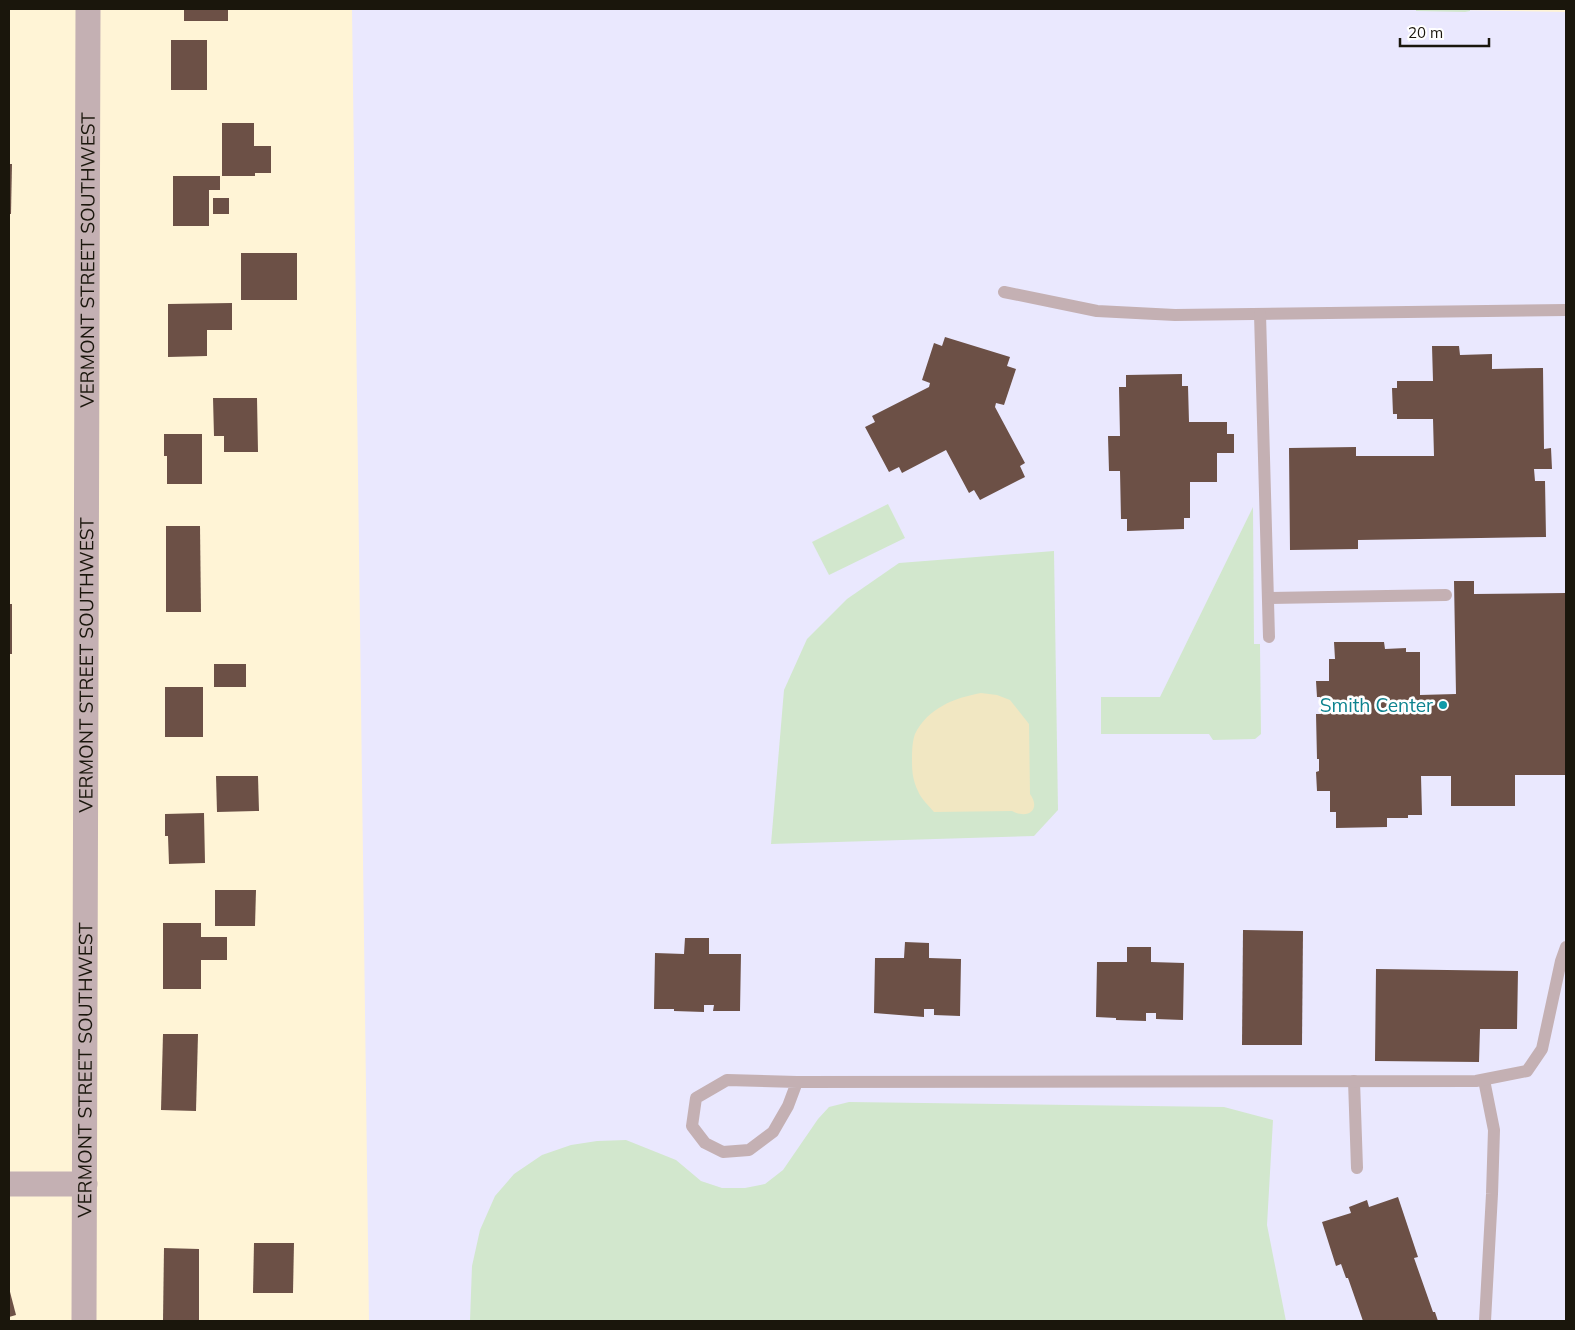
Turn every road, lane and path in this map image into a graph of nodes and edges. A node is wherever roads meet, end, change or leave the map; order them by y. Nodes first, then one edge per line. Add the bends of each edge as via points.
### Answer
1 (88, 9) edge
2 (1004, 292) dead end
3 (1566, 310) edge
4 (1260, 314) junction
5 (1446, 595) dead end
6 (1268, 598) junction
7 (1269, 637) dead end
8 (1566, 947) edge
9 (1484, 1080) junction
10 (1354, 1081) junction
11 (797, 1082) junction
12 (1357, 1168) dead end
13 (9, 1184) edge
14 (85, 1184) junction
15 (84, 1321) edge
16 (1485, 1321) edge

1 - 14 street, VERMONT STREET SOUTHWEST
2 - 4 lane via 1097,311 1175,315
3 - 4 lane
4 - 6 lane
5 - 6 lane
6 - 7 lane
8 - 9 lane via 1542,1049 1527,1071
9 - 10 lane
9 - 16 lane via 1494,1130
10 - 11 lane
10 - 12 lane
11 - 11 lane via 727,1080 696,1098 692,1126 705,1143 723,1152 749,1150 773,1132
13 - 14 street
14 - 15 street, VERMONT STREET SOUTHWEST

